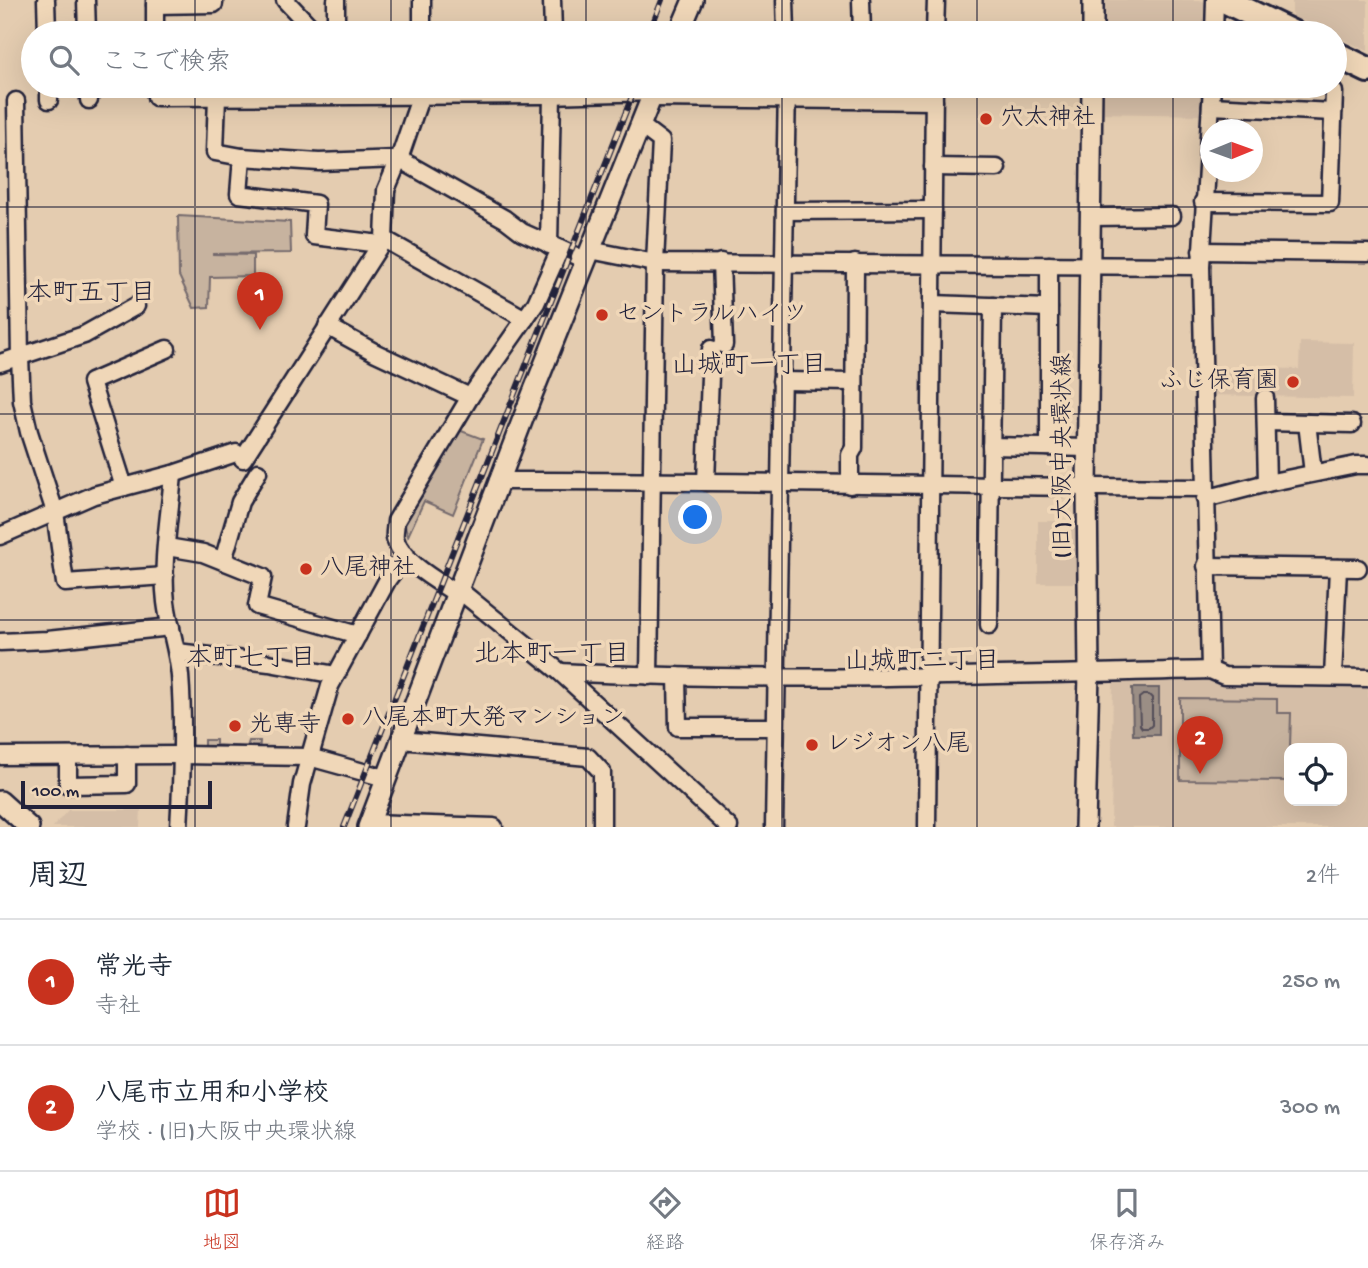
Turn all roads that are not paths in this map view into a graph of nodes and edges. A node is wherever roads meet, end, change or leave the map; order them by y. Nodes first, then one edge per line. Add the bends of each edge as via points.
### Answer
1 (46, 0) edge
2 (86, 0) edge
3 (214, 0) edge
4 (285, 0) edge
5 (336, 0) edge
6 (422, 0) edge
7 (552, 0) edge
8 (693, 0) edge
9 (785, 0) edge
10 (861, 0) edge
11 (936, 0) edge
12 (1093, 0) edge
13 (1215, 0) edge
14 (1224, 0) edge
15 (155, 2) edge
16 (47, 21) edge
17 (87, 21) edge
18 (155, 21) edge
19 (305, 21) edge
20 (336, 21) edge
21 (422, 21) edge
22 (553, 21) edge
23 (684, 21) edge
24 (786, 21) edge
25 (862, 21) edge
26 (935, 21) edge
27 (1093, 21) edge
28 (1214, 21) edge
29 (1267, 21) edge
30 (1347, 60) edge
31 (1368, 70) edge
32 (217, 98) edge
33 (419, 98) edge
34 (549, 98) edge
35 (651, 98) edge
36 (787, 98) edge
37 (934, 98) edge
38 (1092, 98) edge
39 (1211, 98) edge
40 (1334, 98) edge
41 (16, 101) dead end
42 (1211, 106) junction
43 (1333, 112) junction
44 (640, 125) junction
45 (242, 157) junction
46 (400, 159) junction
47 (933, 167) junction
48 (997, 168) dead end
49 (1203, 202) junction
50 (933, 209) junction
51 (785, 211) junction
52 (1172, 216) dead end
53 (1091, 217) junction
54 (382, 242) junction
55 (554, 247) junction
56 (1368, 254) edge
57 (587, 255) junction
58 (1201, 258) junction
59 (721, 262) junction
60 (783, 262) junction
61 (655, 263) junction
62 (855, 263) junction
63 (933, 264) junction
64 (1049, 265) junction
65 (1091, 265) junction
66 (932, 304) junction
67 (136, 306) dead end
68 (993, 306) junction
69 (1049, 308) junction
70 (525, 319) junction
71 (327, 326) junction
72 (167, 349) dead end
73 (20, 358) junction
74 (0, 363) edge
75 (781, 381) junction
76 (854, 382) junction
77 (470, 397) junction
78 (1265, 398) dead end
79 (1266, 422) junction
80 (1307, 423) junction
81 (1352, 424) dead end
82 (991, 446) junction
83 (1049, 447) junction
84 (1088, 448) junction
85 (1368, 465) edge
86 (258, 472) dead end
87 (1313, 473) junction
88 (173, 474) junction
89 (652, 480) junction
90 (498, 481) junction
91 (706, 482) junction
92 (1267, 483) junction
93 (780, 484) junction
94 (850, 485) junction
95 (930, 486) junction
96 (124, 487) junction
97 (990, 487) junction
98 (1087, 488) junction
99 (1205, 494) junction
100 (55, 512) junction
101 (0, 536) edge
102 (167, 547) junction
103 (406, 555) junction
104 (223, 561) junction
105 (1206, 566) junction
106 (1338, 568) junction
107 (1357, 568) dead end
108 (165, 576) junction
109 (458, 592) junction
110 (989, 625) dead end
111 (171, 627) junction
112 (358, 635) junction
113 (0, 642) edge
114 (177, 652) junction
115 (1210, 670) junction
116 (560, 672) junction
117 (1089, 673) junction
118 (336, 675) junction
119 (929, 675) junction
120 (649, 676) junction
121 (677, 676) junction
122 (776, 676) junction
123 (1333, 677) junction
124 (1368, 678) edge
125 (775, 727) junction
126 (401, 740) junction
127 (127, 755) junction
128 (181, 755) junction
129 (0, 756) edge
130 (68, 756) junction
131 (309, 757) junction
132 (385, 778) junction
133 (0, 801) edge
134 (377, 825) edge
135 (438, 826) edge
136 (29, 827) edge
137 (179, 827) edge
138 (296, 827) edge
139 (475, 827) edge
140 (494, 827) edge
141 (602, 827) edge
142 (729, 827) edge
143 (774, 827) edge
144 (927, 827) edge
145 (1085, 827) edge

1 - 16 street
2 - 17 street
3 - 15 street via 214,4
4 - 19 street
5 - 20 street
6 - 21 street
7 - 22 street
8 - 23 street
9 - 24 street
10 - 25 street
11 - 26 street
12 - 27 street
13 - 28 street
14 - 29 main road
15 - 18 street
30 - 31 main road
32 - 45 street via 215,152
33 - 46 street
34 - 55 street
35 - 44 street
36 - 51 street
37 - 47 street
38 - 53 street, (旧)大阪中央環状線
39 - 42 street
40 - 43 street
41 - 73 street
42 - 43 street
42 - 49 street
43 - 49 street via 1330,203
44 - 57 street
44 - 61 street via 661,141
45 - 46 street via 318,162
45 - 54 street via 239,194 316,204 314,236
46 - 54 street via 386,190
46 - 55 street
47 - 48 street
47 - 50 street
49 - 58 street
50 - 51 street
50 - 63 street
51 - 60 street
52 - 53 street
53 - 65 street, (旧)大阪中央環状線
54 - 70 street
54 - 71 street
55 - 57 street
55 - 70 street via 536,303
56 - 58 street
57 - 61 street
57 - 90 street
58 - 65 street
58 - 99 street
59 - 60 street
59 - 61 street
59 - 91 street
60 - 62 street
60 - 75 street
61 - 89 street
62 - 63 street
62 - 76 street
63 - 64 street
63 - 66 street
64 - 65 street
64 - 69 street
65 - 84 street, (旧)大阪中央環状線
66 - 68 street
66 - 95 street
67 - 73 street via 85,335
68 - 69 street
68 - 82 street
69 - 83 street
70 - 77 street
71 - 77 street
71 - 88 street via 240,456
72 - 96 street via 92,382
73 - 74 street
73 - 100 street via 29,432
75 - 76 street
75 - 93 street
76 - 94 street
77 - 103 street via 396,521 394,537
78 - 79 street
79 - 80 street
79 - 92 street
80 - 81 street
80 - 87 street
82 - 83 street
82 - 97 street
83 - 84 street
84 - 98 street, (旧)大阪中央環状線
85 - 87 street
86 - 104 street via 240,502
87 - 92 street
88 - 96 street
88 - 102 street
89 - 90 street
89 - 91 street
89 - 120 street
90 - 109 street
91 - 93 street
92 - 99 street
93 - 94 street
93 - 122 street
94 - 95 street
95 - 97 street
95 - 119 street
96 - 100 street
97 - 98 street
97 - 110 street
98 - 99 street
98 - 117 street, (旧)大阪中央環状線
99 - 105 street
100 - 101 street
100 - 108 street via 65,583
102 - 104 street
102 - 108 street
103 - 109 street
103 - 112 street
104 - 112 street via 263,576 257,606
105 - 106 street
105 - 115 street
106 - 107 street
106 - 123 street
108 - 111 street
109 - 116 street
109 - 126 street
111 - 113 street
111 - 114 street
112 - 118 street
114 - 118 street
114 - 128 street
115 - 117 street
115 - 123 street via 1224,676
116 - 120 street
116 - 142 street
117 - 119 street
117 - 145 street, (旧)大阪中央環状線
118 - 131 street
119 - 122 street
119 - 144 street
120 - 121 street
121 - 122 street
121 - 125 street via 678,727
122 - 125 street
123 - 124 street
125 - 143 street
126 - 132 street
126 - 141 street via 588,757 602,772
127 - 128 street
127 - 130 street
127 - 130 street via 127,784 68,785
128 - 131 street
128 - 137 street
129 - 130 street
131 - 132 street
131 - 138 street
132 - 134 street
133 - 136 street
134 - 135 street
135 - 139 street
139 - 140 street

